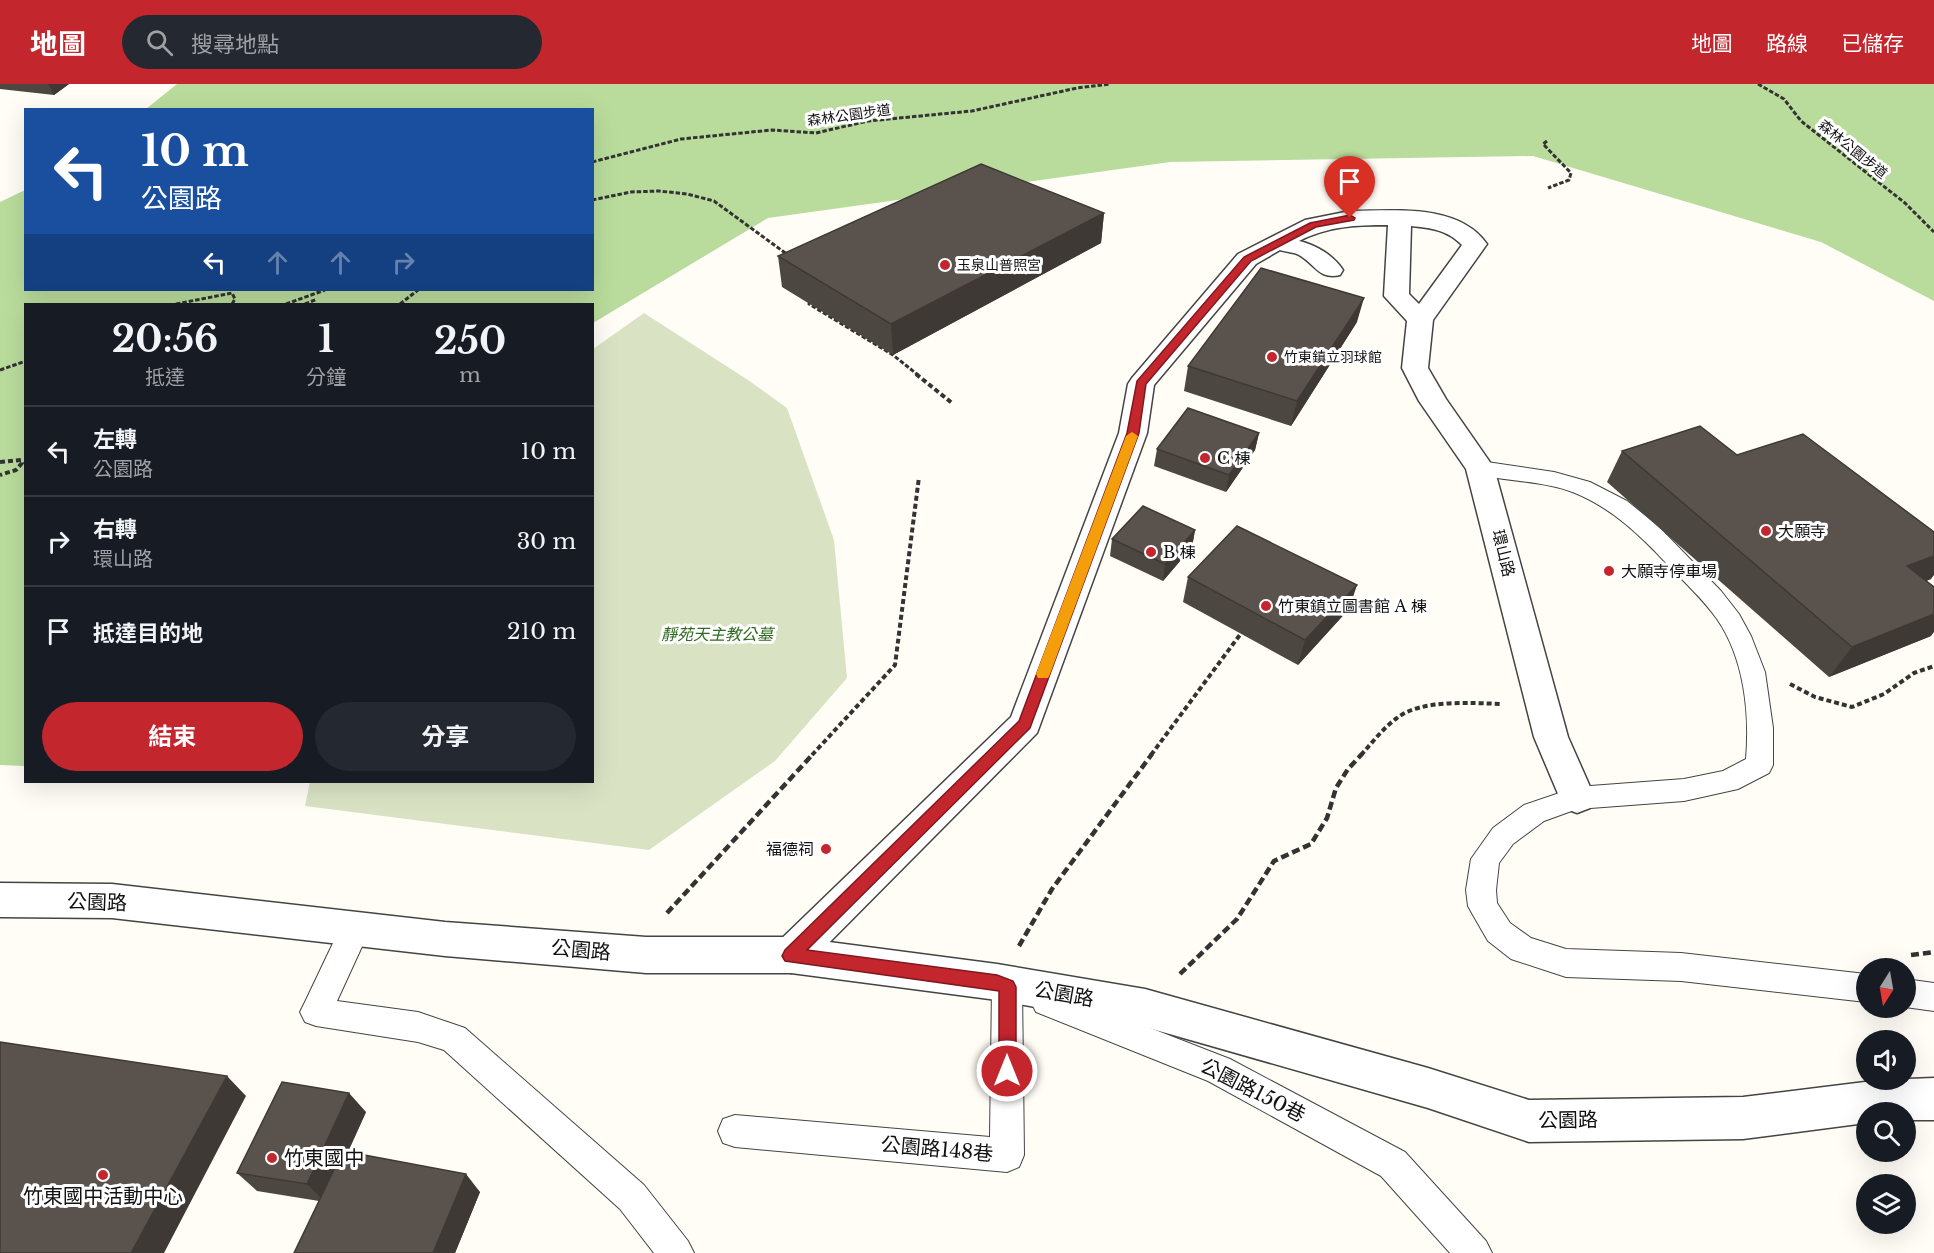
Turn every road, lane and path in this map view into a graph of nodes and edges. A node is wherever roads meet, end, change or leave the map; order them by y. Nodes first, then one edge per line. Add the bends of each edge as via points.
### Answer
1 (1110, 84) edge
2 (1758, 84) edge
3 (1547, 141) dead end
4 (594, 161) edge
5 (1548, 188) dead end
6 (594, 200) edge
7 (1400, 218) junction
8 (1934, 232) edge
9 (1277, 242) junction
10 (793, 258) edge
11 (1331, 270) dead end
12 (323, 291) edge
13 (417, 291) edge
14 (811, 293) edge
15 (317, 300) dead end
16 (181, 303) edge
17 (233, 303) edge
18 (289, 303) edge
19 (308, 303) edge
20 (401, 303) edge
21 (1420, 320) junction
22 (24, 362) edge
23 (0, 370) edge
24 (952, 403) dead end
25 (0, 462) edge
26 (0, 475) edge
27 (1483, 476) junction
28 (919, 477) dead end
29 (1242, 632) edge
30 (1746, 657) junction
31 (1934, 666) edge
32 (1543, 705) junction
33 (1573, 790) junction
34 (0, 900) edge
35 (355, 929) junction
36 (629, 953) junction
37 (790, 956) junction
38 (1002, 984) junction
39 (1856, 987) edge
40 (1916, 995) edge
41 (1934, 997) edge
42 (1145, 1008) junction
43 (1934, 1099) edge
44 (735, 1131) dead end
45 (676, 1253) edge
46 (1474, 1253) edge

1 - 4 path, 森林公園步道 via 972,111 868,121 816,133 772,130 681,139
2 - 8 path, 森林公園步道 via 1784,99 1801,121 1905,203
3 - 5 path via 1543,144 1570,173 1569,180
6 - 10 path via 659,191 714,201
7 - 9 street, 環山路 via 1350,218 1313,225
7 - 21 street via 1396,296
7 - 21 street, 環山路 via 1436,221 1459,229 1475,244
9 - 11 street via 1307,250
9 - 37 street, 環山路 via 1247,259 1141,384 1133,433 1025,724
12 - 18 path
13 - 20 path
14 - 24 path via 809,304 893,355
15 - 19 path
16 - 17 path via 232,293
21 - 27 street, 環山路 via 1415,368
22 - 23 path
25 - 26 path via 17,459 22,463 16,470
27 - 30 lane via 1572,483 1628,514 1658,540 1730,618
27 - 32 street, 環山路
28 - 36 path via 895,665
29 - 38 path via 1052,889
30 - 31 path via 1815,697 1852,707
30 - 33 lane via 1756,691 1762,736 1759,765 1728,781 1684,790
32 - 33 street, 環山路 via 1551,737
32 - 42 path via 1472,703 1415,707 1396,718 1348,769 1311,844 1274,861 1237,919
33 - 39 lane via 1503,836 1485,859 1483,906 1498,932 1522,949 1566,963 1681,967
34 - 35 street, 公園路 via 112,901
35 - 36 street, 公園路
35 - 45 lane via 316,1012 418,1027 454,1039 632,1197
36 - 37 street, 公園路
37 - 38 street, 公園路
38 - 42 street, 公園路
38 - 44 lane, 公園路148巷 via 1007,1155
38 - 46 lane, 公園路150巷 via 1220,1070 1393,1164
40 - 41 lane
42 - 43 street, 公園路 via 1428,1088 1529,1121 1743,1118 1885,1100

